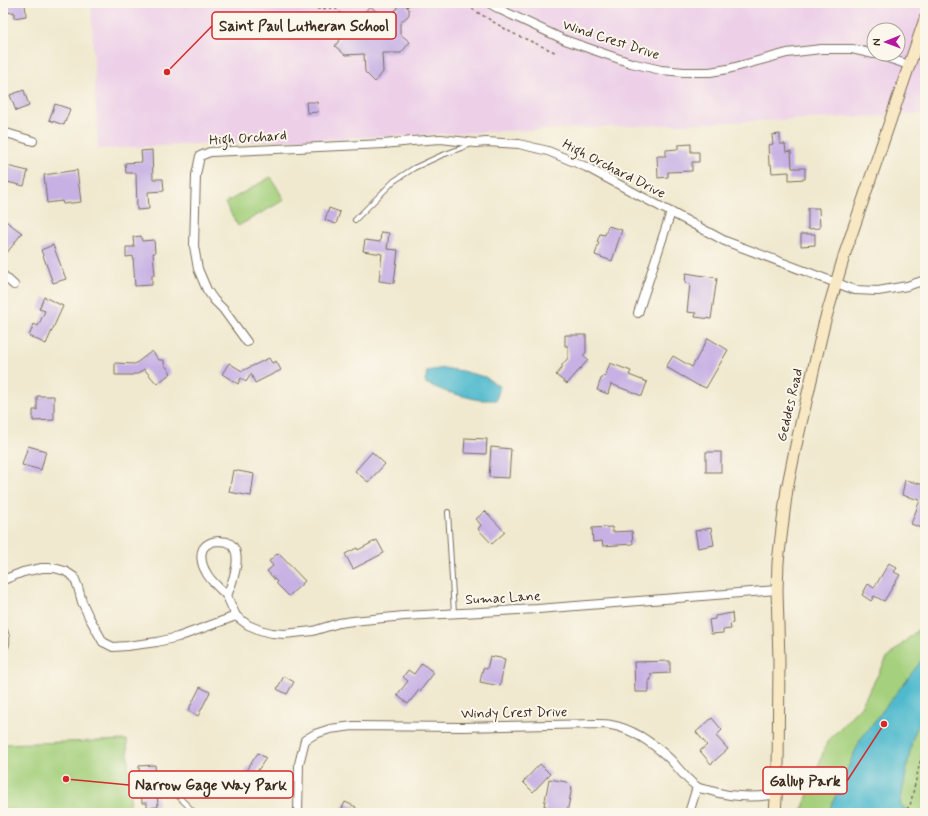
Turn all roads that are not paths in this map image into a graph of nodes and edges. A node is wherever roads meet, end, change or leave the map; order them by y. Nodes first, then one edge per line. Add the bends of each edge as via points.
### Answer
1 (489, 3) edge
2 (925, 19) edge
3 (866, 52) edge
4 (900, 62) edge
5 (909, 65) junction
6 (3, 132) edge
7 (33, 141) dead end
8 (476, 143) junction
9 (671, 212) junction
10 (355, 220) dead end
11 (3, 275) edge
12 (925, 280) edge
13 (837, 283) junction
14 (14, 285) dead end
15 (638, 313) dead end
16 (247, 342) dead end
17 (448, 512) dead end
18 (3, 580) edge
19 (777, 590) junction
20 (227, 596) junction
21 (454, 613) junction
22 (236, 616) junction
23 (3, 630) edge
24 (3, 648) edge
25 (697, 787) junction
26 (777, 794) junction
27 (177, 795) dead end
28 (195, 813) edge
29 (298, 813) edge
30 (689, 813) edge
31 (775, 813) edge

1 - 3 street, Wind Crest Drive via 565,40 631,63 661,70 710,72 787,53 821,48
2 - 5 main road, Geddes Road
4 - 5 street, Wind Crest Drive
5 - 13 main road, Geddes Road
6 - 7 street
8 - 9 street, High Orchard Drive via 519,144 548,151 586,167
8 - 10 lane, High Orchard Drive via 414,168 394,181
8 - 16 street, High Orchard via 441,139 210,152 200,156 196,175 194,246 198,268 207,290
9 - 13 street, High Orchard Drive via 726,241
9 - 15 street, High Orchard Drive
11 - 14 street
12 - 13 street, High Orchard Drive via 878,291 855,290
13 - 19 main road, Geddes Road via 824,324 796,445 784,512
17 - 21 lane
18 - 22 street via 42,568 66,571 74,577 82,602 103,642 113,647 178,638
19 - 21 street, Sumac Lane
19 - 26 main road, Geddes Road
20 - 20 street via 209,577 202,563 204,548 213,542 227,542 236,553 236,569
20 - 22 street
21 - 22 street, Sumac Lane via 353,621 313,631 284,634 260,630
23 - 24 street via 6,637
25 - 26 street, Windy Crest Drive via 738,796 762,797
25 - 29 street, Windy Crest Drive via 671,760 645,739 611,725 353,726 330,729 305,740 299,764
25 - 30 street
26 - 31 main road, Geddes Road
27 - 28 lane

